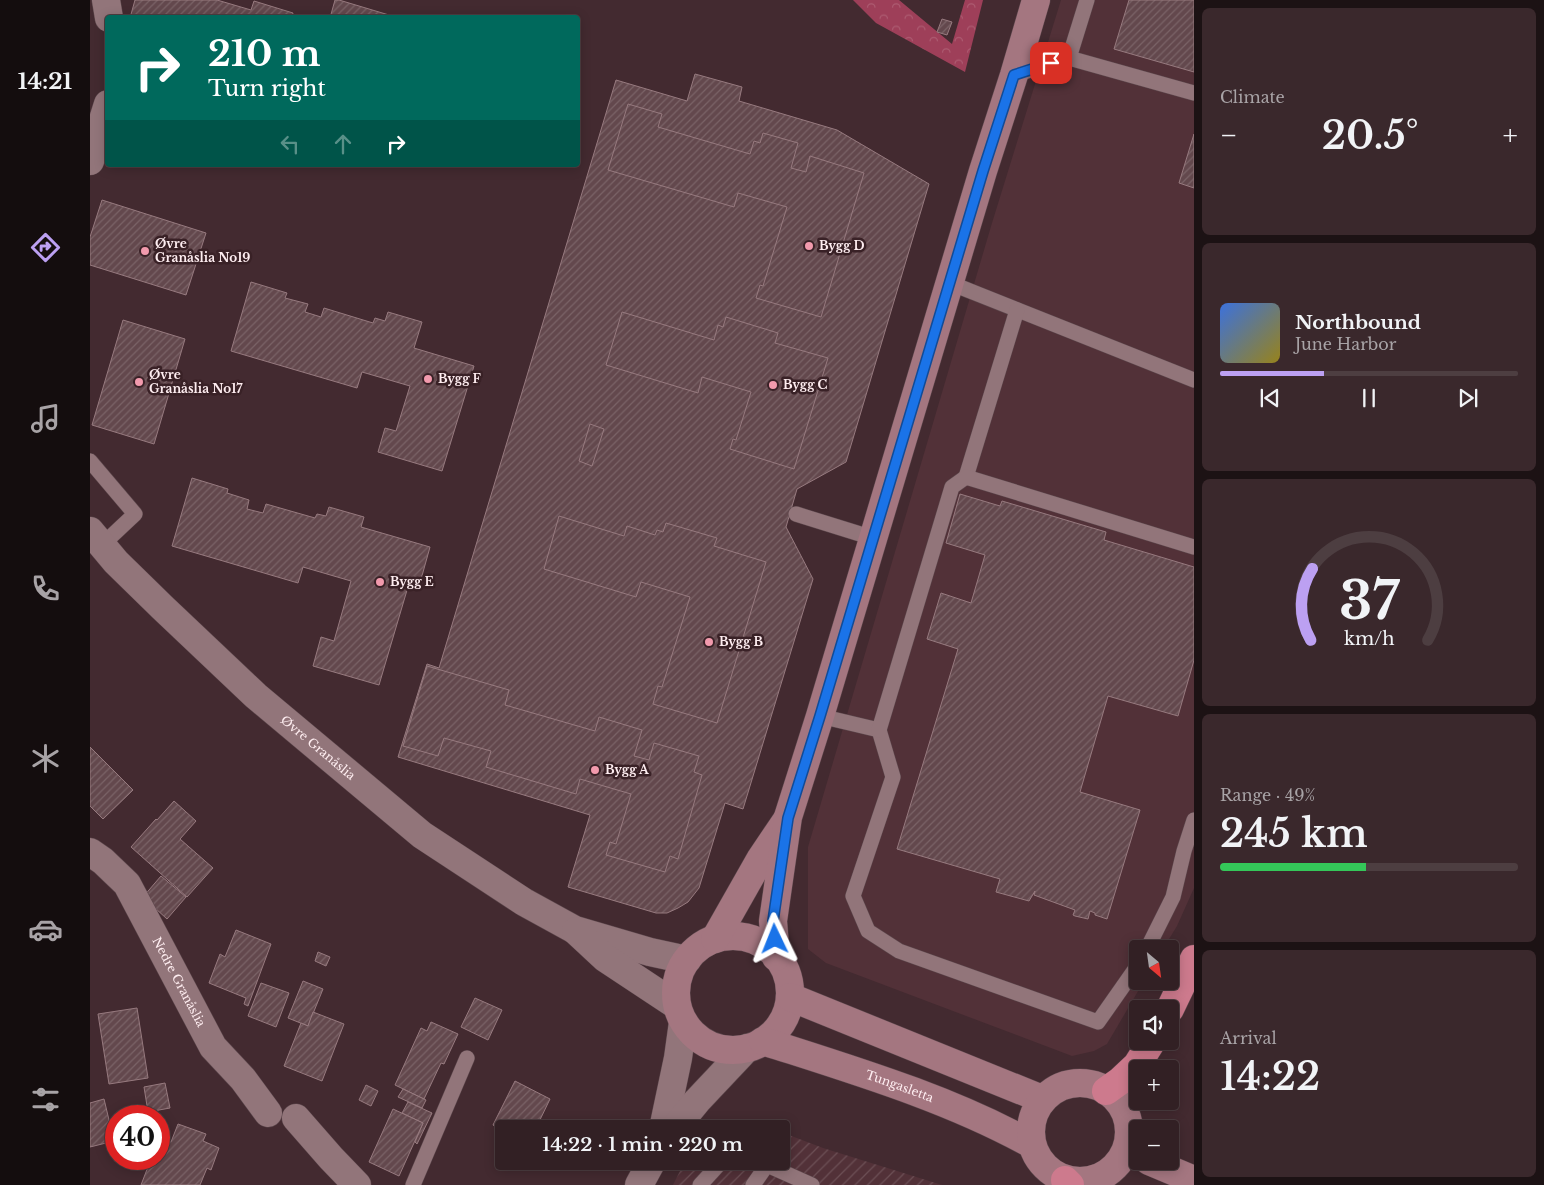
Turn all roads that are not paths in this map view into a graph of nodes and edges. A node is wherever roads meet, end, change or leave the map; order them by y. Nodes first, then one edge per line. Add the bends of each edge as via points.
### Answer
1 (106, 0) edge
2 (1036, 0) edge
3 (1087, 0) edge
4 (108, 15) edge
5 (1069, 58) junction
6 (1014, 75) junction
7 (1194, 93) edge
8 (105, 114) edge
9 (90, 161) edge
10 (950, 283) junction
11 (1017, 310) junction
12 (1194, 380) edge
13 (90, 461) edge
14 (966, 477) junction
15 (796, 514) dead end
16 (96, 538) edge
17 (873, 538) junction
18 (1194, 547) edge
19 (820, 716) junction
20 (879, 730) junction
21 (788, 818) junction
22 (1194, 820) edge
23 (90, 852) edge
24 (575, 930) junction
25 (715, 939) junction
26 (1152, 940) edge
27 (776, 957) junction
28 (1194, 959) edge
29 (686, 960) junction
30 (1129, 978) edge
31 (790, 997) junction
32 (1174, 1000) edge
33 (680, 1014) junction
34 (755, 1045) junction
35 (1146, 1050) edge
36 (467, 1058) dead end
37 (1106, 1091) junction
38 (1042, 1100) junction
39 (268, 1113) dead end
40 (296, 1118) dead end
41 (665, 1120) edge
42 (682, 1120) edge
43 (1129, 1135) edge
44 (1031, 1144) junction
45 (1129, 1158) edge
46 (647, 1170) edge
47 (714, 1170) edge
48 (760, 1170) edge
49 (779, 1170) edge
50 (1171, 1170) edge
51 (1194, 1180) edge
52 (1068, 1182) edge
53 (357, 1185) edge
54 (413, 1185) edge
55 (639, 1185) edge
56 (700, 1185) edge
57 (753, 1185) edge
58 (812, 1185) edge

1 - 4 street
2 - 6 street
3 - 5 lane
5 - 6 lane
5 - 7 lane
6 - 10 street
8 - 9 street
10 - 11 lane
10 - 17 street
11 - 12 lane
11 - 14 lane
13 - 16 lane via 135,514
14 - 18 lane
14 - 20 lane via 952,487
15 - 17 lane
16 - 24 street, Øvre Granåslia via 116,562 256,696 422,835 524,902
17 - 19 street
19 - 20 lane
19 - 21 street
20 - 30 lane via 893,777 853,896 868,931 899,951 1098,1022
21 - 25 street
21 - 27 street via 773,921
22 - 26 lane via 1173,897
23 - 39 street, Nedre Granåslia via 127,884 213,1047 243,1079
24 - 29 street, Øvre Granåslia
24 - 33 street, Øvre Granåslia via 605,958
25 - 27 street via 738,936 755,940
25 - 29 street via 691,953
27 - 31 street via 788,979
28 - 32 highway
29 - 33 street via 676,985
31 - 34 street via 786,1014 777,1030
31 - 38 street
33 - 34 street via 696,1037 713,1047 730,1050
33 - 41 street via 678,1058
34 - 42 street via 709,1088
34 - 44 street, Tungasletta via 849,1069 958,1109
35 - 37 highway via 1137,1065
36 - 54 lane
37 - 38 street via 1085,1083 1069,1084 1054,1089
37 - 43 street via 1122,1107 1128,1120
38 - 44 street via 1030,1128
40 - 53 street
44 - 52 street via 1038,1160 1050,1172
45 - 52 street via 1095,1180
46 - 55 street
47 - 56 lane
48 - 57 lane
49 - 58 lane
50 - 51 street

